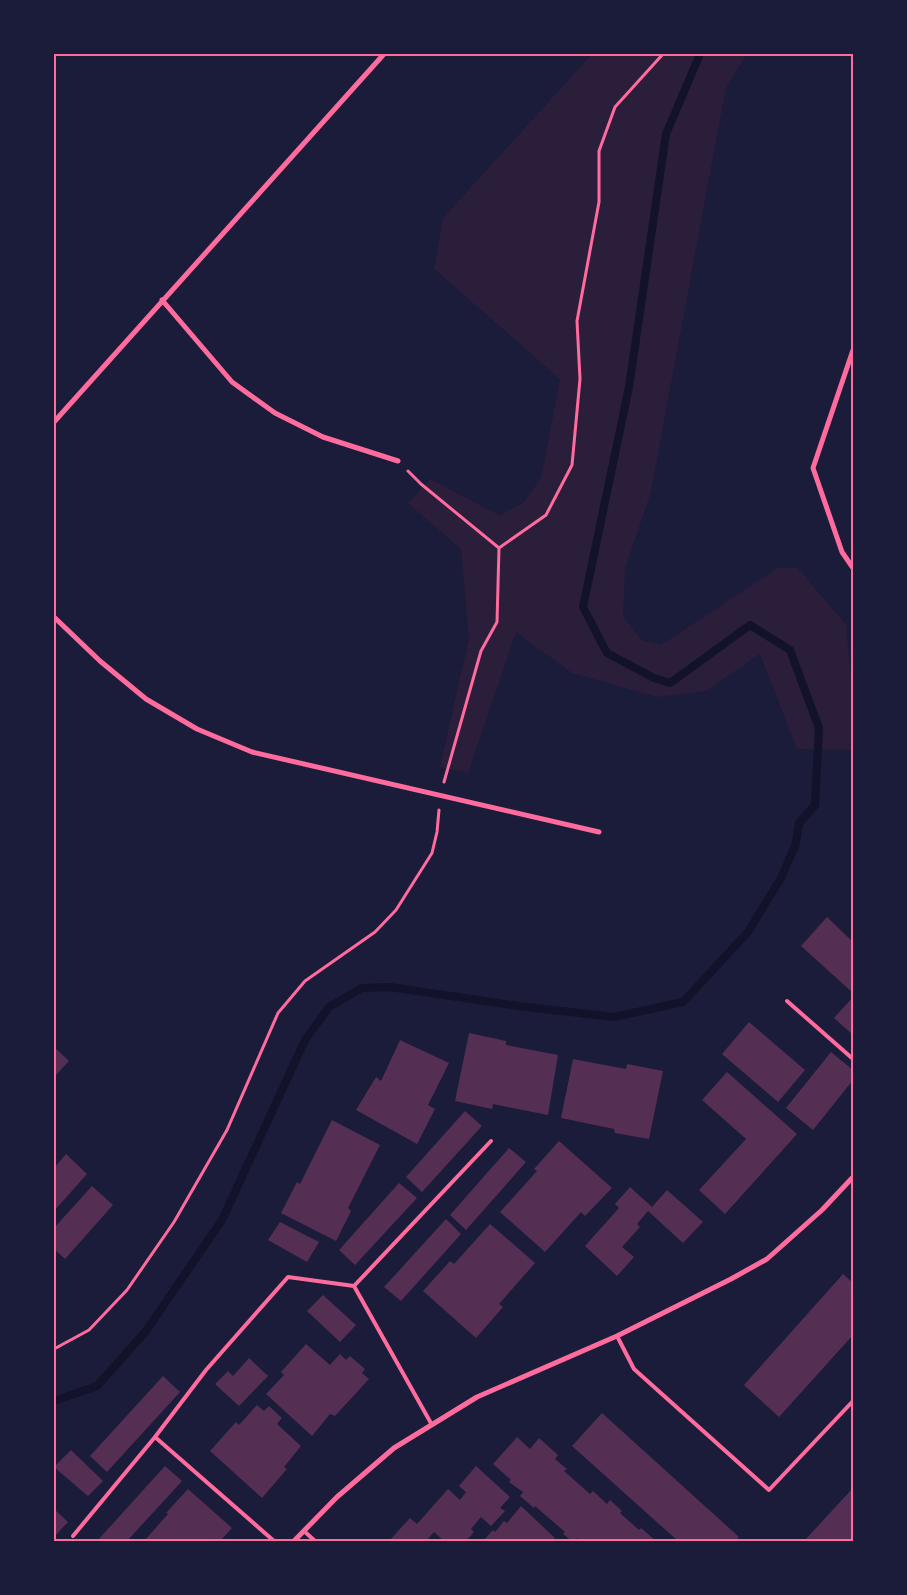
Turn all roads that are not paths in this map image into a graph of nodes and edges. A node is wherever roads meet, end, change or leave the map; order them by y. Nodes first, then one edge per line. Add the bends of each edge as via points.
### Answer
1 (384, 54) edge
2 (162, 300) junction
3 (853, 350) edge
4 (54, 422) edge
5 (398, 461) road end
6 (853, 568) edge
7 (54, 617) edge
8 (599, 832) dead end
9 (788, 1001) dead end
10 (853, 1059) edge
11 (491, 1141) dead end
12 (853, 1177) edge
13 (354, 1286) junction
14 (617, 1336) junction
15 (853, 1401) edge
16 (432, 1425) junction
17 (155, 1437) junction
18 (304, 1531) junction
19 (73, 1536) dead end
20 (274, 1541) edge
21 (294, 1541) edge
22 (315, 1541) edge

1 - 2 street
2 - 4 street
2 - 5 street via 232,382 275,413 323,437
3 - 6 street via 813,468 842,552
7 - 8 street via 100,662 146,699 197,729 252,752
9 - 10 lane
11 - 13 lane
12 - 14 street via 822,1210 767,1258
13 - 16 lane
13 - 17 lane via 288,1277 206,1370
14 - 15 lane via 634,1369 769,1490
14 - 16 street via 477,1397
16 - 18 street via 394,1448 337,1497
17 - 19 lane
17 - 20 lane
18 - 21 street
18 - 22 lane

